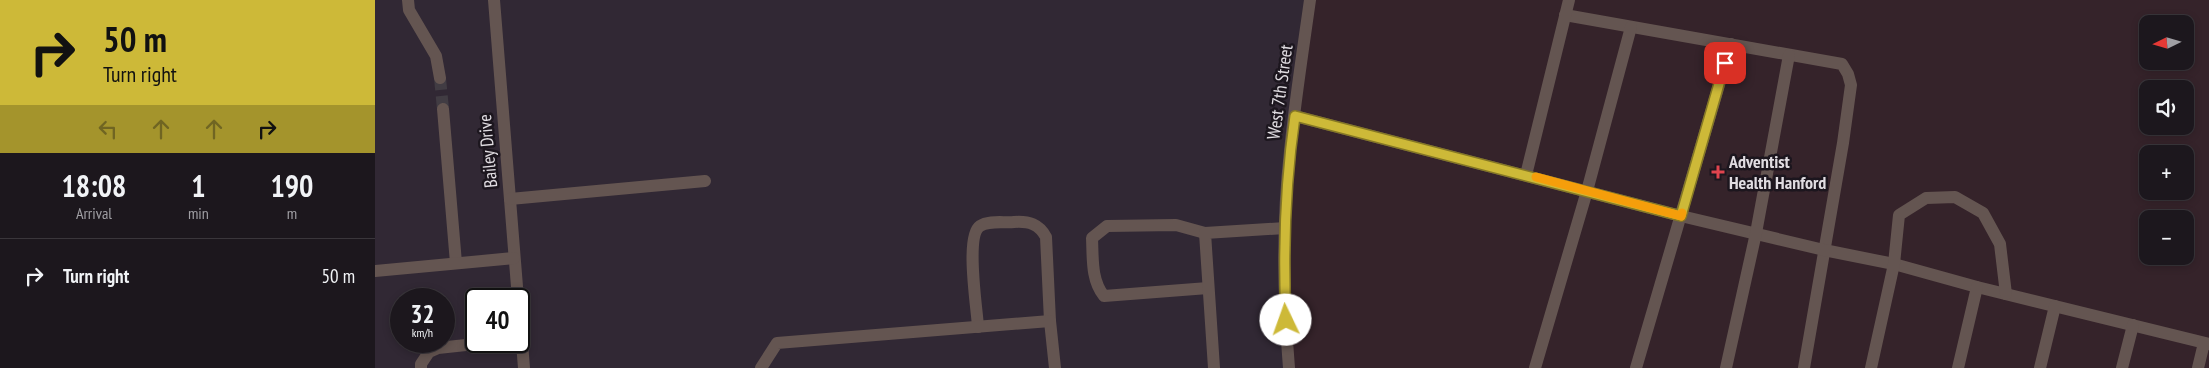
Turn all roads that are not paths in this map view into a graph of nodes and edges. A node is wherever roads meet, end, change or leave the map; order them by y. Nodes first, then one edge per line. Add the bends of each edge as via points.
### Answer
1 (408, 0) edge
2 (494, 0) edge
3 (1310, 0) edge
4 (1569, 0) edge
5 (1565, 15) junction
6 (1631, 27) junction
7 (1731, 44) junction
8 (1789, 55) junction
9 (440, 78) tunnel mouth
10 (443, 109) tunnel mouth
11 (1295, 116) junction
12 (1526, 175) junction
13 (705, 181) dead end
14 (1587, 191) junction
15 (510, 199) junction
16 (1681, 216) junction
17 (1285, 228) junction
18 (1205, 233) junction
19 (1756, 233) junction
20 (1824, 250) junction
21 (514, 258) junction
22 (456, 263) junction
23 (1893, 264) junction
24 (375, 271) edge
25 (1977, 287) junction
26 (517, 288) edge
27 (1208, 288) junction
28 (2006, 294) junction
29 (2055, 306) junction
30 (1050, 321) junction
31 (2133, 325) junction
32 (978, 327) junction
33 (2207, 344) edge
34 (465, 345) edge
35 (522, 353) edge
36 (421, 368) edge
37 (525, 368) edge
38 (761, 368) edge
39 (1055, 368) edge
40 (1214, 368) edge
41 (1289, 368) edge
42 (1535, 368) edge
43 (1636, 368) edge
44 (1726, 368) edge
45 (1804, 368) edge
46 (1871, 368) edge
47 (1958, 368) edge
48 (2040, 368) edge
49 (2122, 368) edge
50 (2198, 368) edge

1 - 9 street via 409,10 435,56
2 - 15 street, Bailey Drive
3 - 11 street, West 7th Street
4 - 5 street
5 - 6 street
5 - 12 street
6 - 7 street
6 - 14 street
7 - 8 street
7 - 16 street
8 - 19 street
8 - 20 street via 1842,64 1851,86
10 - 22 street
11 - 12 street
11 - 17 street, West 7th Street
12 - 14 street
13 - 15 street
14 - 16 street
14 - 42 street
15 - 21 street, Bailey Drive
16 - 19 street
16 - 43 street
17 - 18 street
17 - 41 street, West 7th Street via 1284,282
18 - 27 street
18 - 27 street via 1176,225 1107,226 1092,238 1094,274 1097,288 1104,296
19 - 20 street
19 - 44 street
20 - 23 street
20 - 45 street
21 - 22 street
21 - 26 street, Bailey Drive
22 - 24 street
23 - 25 street
23 - 28 street via 1899,215 1926,198 1955,197 1983,213 2000,244
23 - 46 street
25 - 28 street
25 - 47 street
27 - 40 street
28 - 29 street
29 - 31 street
29 - 48 street
30 - 32 street
30 - 32 street via 1046,237 1042,230 1032,223 985,224 974,234 972,248
30 - 39 street
31 - 33 street
31 - 49 street
32 - 38 street via 777,343
33 - 50 street
34 - 36 street via 429,352
35 - 37 street

